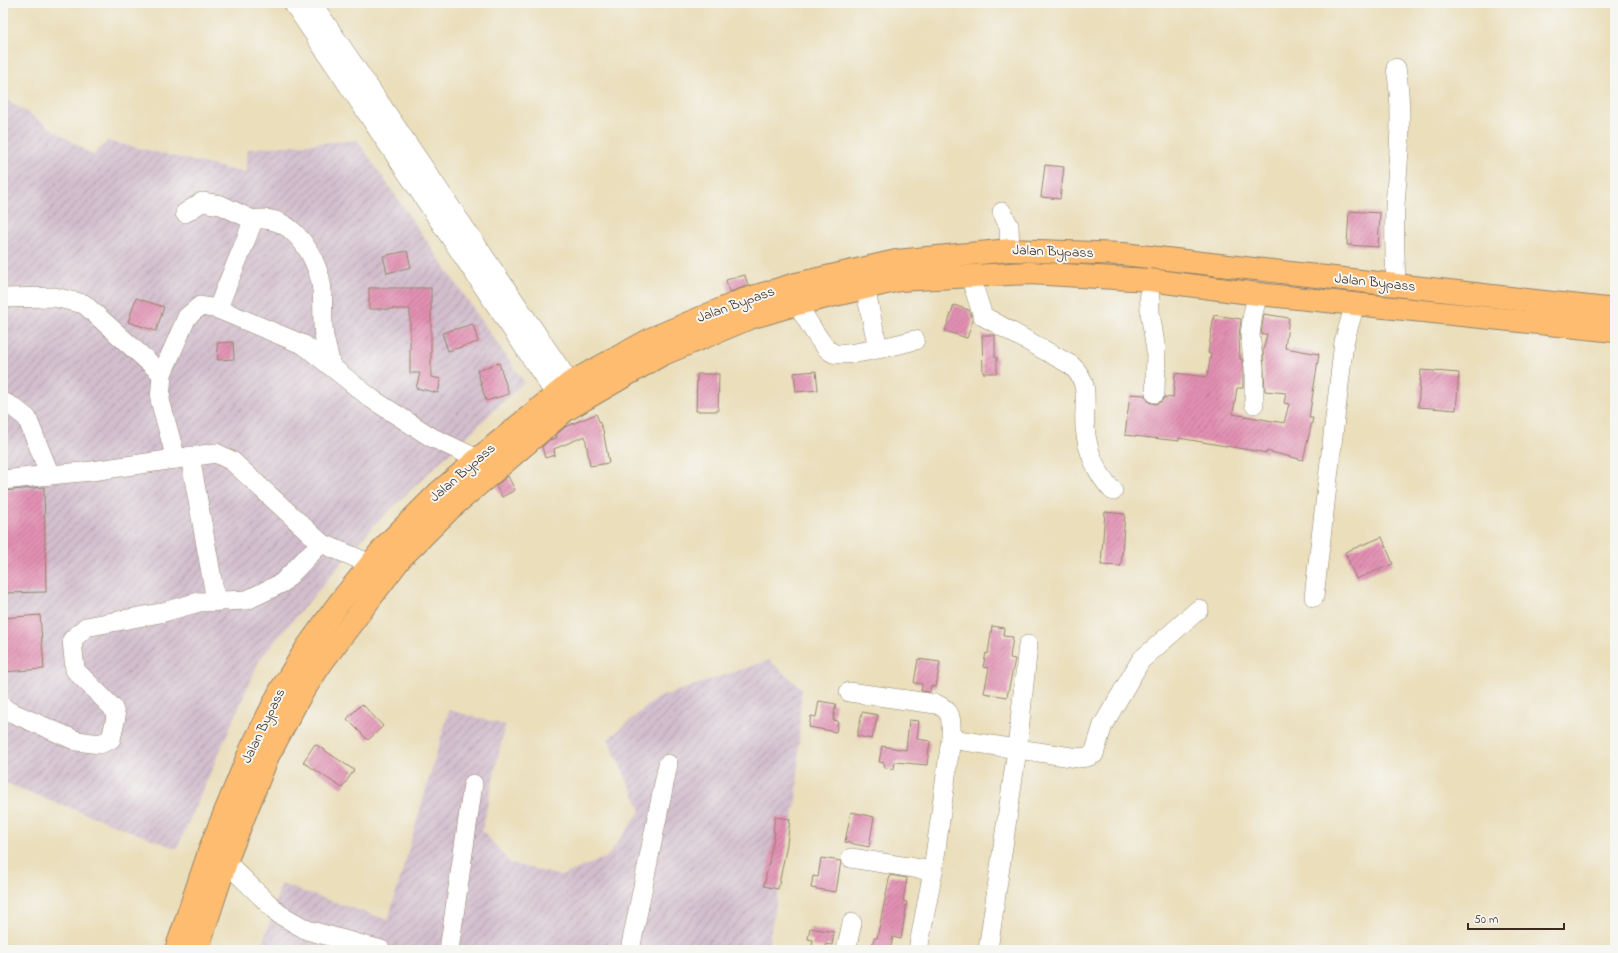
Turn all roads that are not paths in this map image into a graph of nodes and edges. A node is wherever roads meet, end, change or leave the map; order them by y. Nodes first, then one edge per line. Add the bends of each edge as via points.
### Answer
1 (293, 3) edge
2 (312, 3) edge
3 (1396, 68) dead end
4 (1002, 212) dead end
5 (185, 213) dead end
6 (253, 220) junction
7 (1010, 250) junction
8 (970, 276) junction
9 (1149, 280) junction
10 (1396, 286) junction
11 (865, 288) junction
12 (1258, 294) junction
13 (3, 298) edge
14 (797, 304) junction
15 (1355, 304) junction
16 (218, 309) junction
17 (1615, 310) edge
18 (1615, 331) edge
19 (915, 340) dead end
20 (878, 348) junction
21 (331, 366) junction
22 (162, 374) junction
23 (1155, 393) dead end
24 (568, 397) junction
25 (3, 402) edge
26 (1254, 404) dead end
27 (183, 458) junction
28 (478, 459) junction
29 (50, 475) junction
30 (3, 480) edge
31 (1113, 491) dead end
32 (321, 543) junction
33 (372, 564) junction
34 (1314, 597) dead end
35 (216, 601) junction
36 (1199, 609) dead end
37 (1028, 645) dead end
38 (849, 692) dead end
39 (3, 707) edge
40 (951, 738) junction
41 (1017, 750) junction
42 (668, 764) dead end
43 (473, 784) dead end
44 (850, 858) dead end
45 (226, 862) junction
46 (933, 871) junction
47 (852, 923) dead end
48 (923, 949) edge
49 (176, 950) edge
50 (197, 950) edge
51 (381, 950) edge
52 (449, 950) edge
53 (630, 950) edge
54 (846, 950) edge
55 (988, 950) edge

1 - 24 street
2 - 24 street
3 - 10 street via 1400,93 1399,168 1395,206
4 - 7 street via 1009,226
5 - 6 street via 202,202 221,205
6 - 16 street
6 - 21 street via 263,218 281,222 297,233 313,260 320,279 324,335
7 - 10 highway, Jalan Bypass via 1123,254
7 - 24 highway, Jalan Bypass via 896,261 792,285 743,300 653,338
8 - 9 highway, Jalan Bypass via 1029,273
8 - 11 highway, Jalan Bypass via 899,280
8 - 31 street via 983,316 1071,365 1081,374 1085,386 1085,428 1089,448 1103,480
9 - 12 highway, Jalan Bypass
9 - 23 street via 1150,312 1156,351
10 - 17 highway, Jalan Bypass
11 - 14 highway, Jalan Bypass
11 - 20 street
12 - 15 highway, Jalan Bypass
12 - 26 street via 1250,335 1254,367
13 - 22 street via 54,296 84,304
14 - 20 street via 825,347 832,353 840,355
14 - 24 highway, Jalan Bypass via 750,318
15 - 18 highway, Jalan Bypass
15 - 34 street via 1344,342
16 - 21 street via 304,345
16 - 22 street via 200,306 187,317
19 - 20 street
21 - 28 street via 372,399 431,438
22 - 27 street via 160,400
24 - 28 highway, Jalan Bypass
24 - 45 highway, Jalan Bypass via 401,558 323,661 300,696 268,756
25 - 29 street via 27,418
27 - 29 street
27 - 32 street via 216,453 232,461
27 - 35 street
28 - 33 highway, Jalan Bypass via 438,493 386,545
29 - 30 street
32 - 33 street
32 - 35 street via 282,583 247,600
33 - 49 highway, Jalan Bypass via 307,647 280,691 251,749 211,846
35 - 39 street via 200,602 160,613 86,627 72,640 75,670 113,708 116,717 111,739 100,744 77,741
36 - 41 street via 1141,660 1103,725 1094,754 1078,758
37 - 41 street
38 - 40 street via 944,707 951,719
40 - 41 street
40 - 46 street
41 - 55 street
42 - 53 street
43 - 52 street
44 - 46 street
45 - 50 highway, Jalan Bypass
45 - 51 street via 278,914 307,930
46 - 48 street
47 - 54 street

